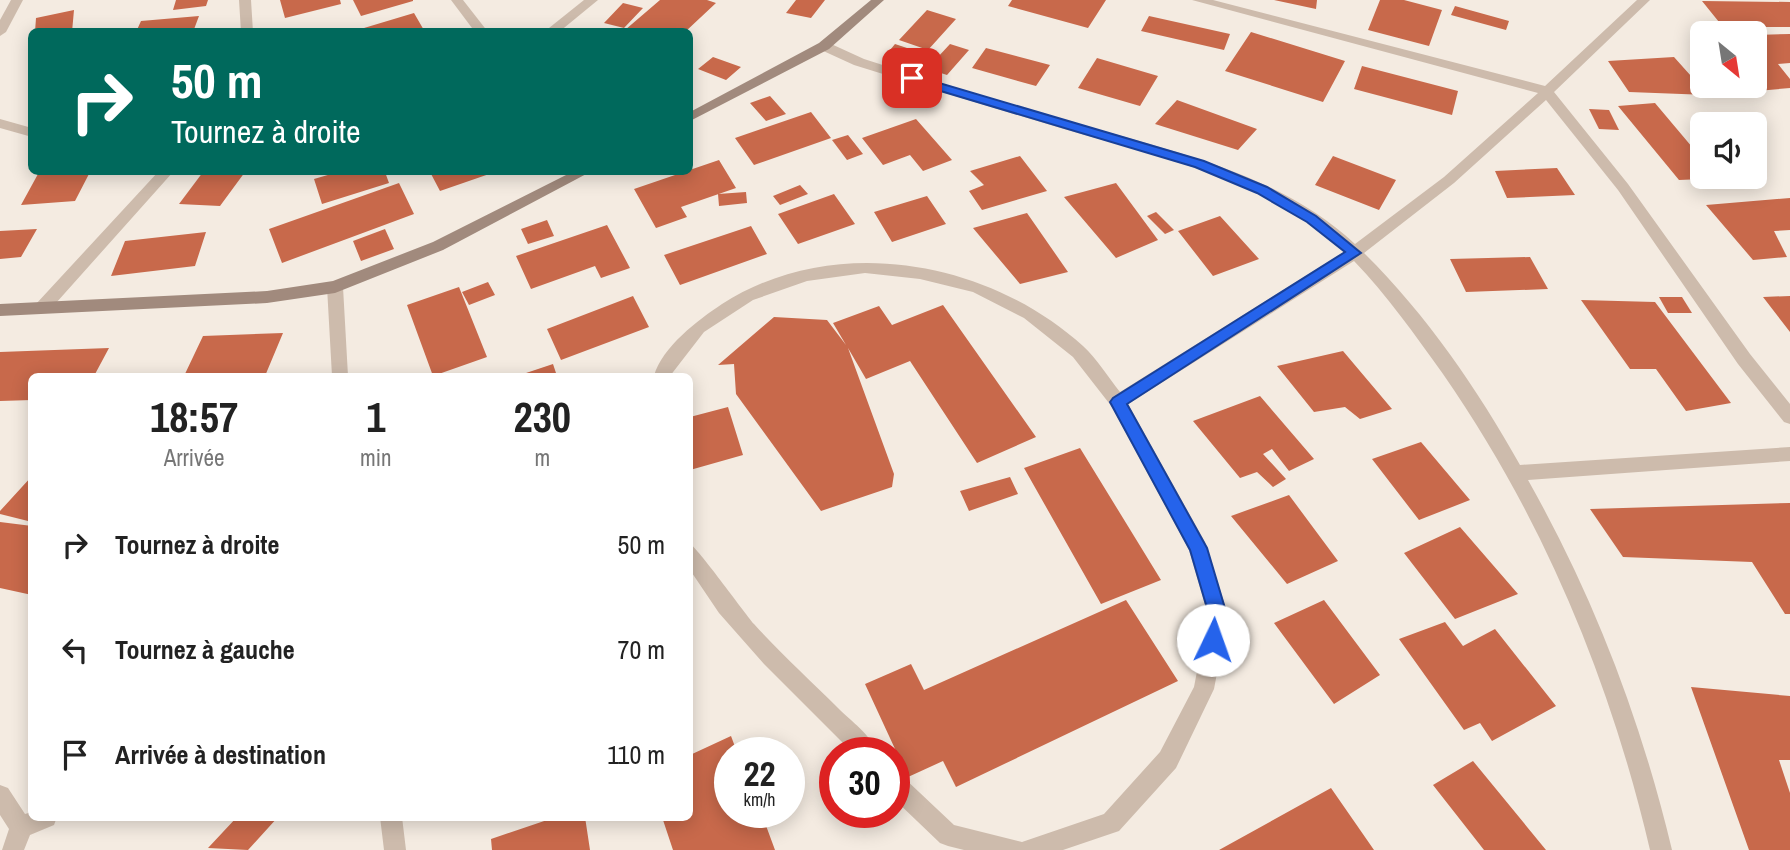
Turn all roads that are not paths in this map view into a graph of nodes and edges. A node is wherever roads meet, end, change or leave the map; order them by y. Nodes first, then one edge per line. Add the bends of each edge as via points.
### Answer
1 (17, 0) edge
2 (245, 0) edge
3 (457, 0) edge
4 (592, 0) edge
5 (878, 0) edge
6 (1198, 0) edge
7 (1644, 0) edge
8 (247, 28) edge
9 (479, 28) edge
10 (555, 28) edge
11 (0, 32) edge
12 (824, 46) junction
13 (1546, 91) junction
14 (693, 115) edge
15 (0, 122) edge
16 (28, 132) edge
17 (163, 175) edge
18 (577, 175) edge
19 (1354, 253) junction
20 (335, 287) junction
21 (42, 308) junction
22 (0, 310) edge
23 (340, 373) edge
24 (663, 373) edge
25 (1118, 402) junction
26 (1790, 417) edge
27 (1790, 454) edge
28 (1516, 472) junction
29 (693, 565) edge
30 (851, 737) edge
31 (0, 796) edge
32 (910, 799) edge
33 (36, 821) edge
34 (391, 821) edge
35 (21, 827) junction
36 (13, 850) edge
37 (395, 850) edge
38 (1014, 850) edge
39 (1029, 850) edge
40 (1661, 850) edge

1 - 11 street
2 - 8 street
3 - 9 street
4 - 10 street
5 - 12 street
6 - 13 street
7 - 13 street
12 - 14 street
12 - 19 street via 859,62 1200,164 1262,190 1312,219
13 - 19 street via 1430,195
13 - 26 street via 1623,187
15 - 16 street
17 - 21 street
18 - 20 street via 438,246
19 - 25 street
19 - 28 street via 1397,299 1458,380
20 - 21 street via 267,297
20 - 23 street
21 - 22 street
24 - 25 street via 698,328 747,296 806,275 865,267 920,273 977,287 1030,314 1079,352
25 - 39 street via 1198,548 1218,615 1204,689 1168,760 1111,823
27 - 28 street
28 - 40 street via 1611,678 1651,797
29 - 30 street via 733,615
31 - 35 street
32 - 38 street via 948,835
33 - 35 street
34 - 37 street
35 - 36 street

